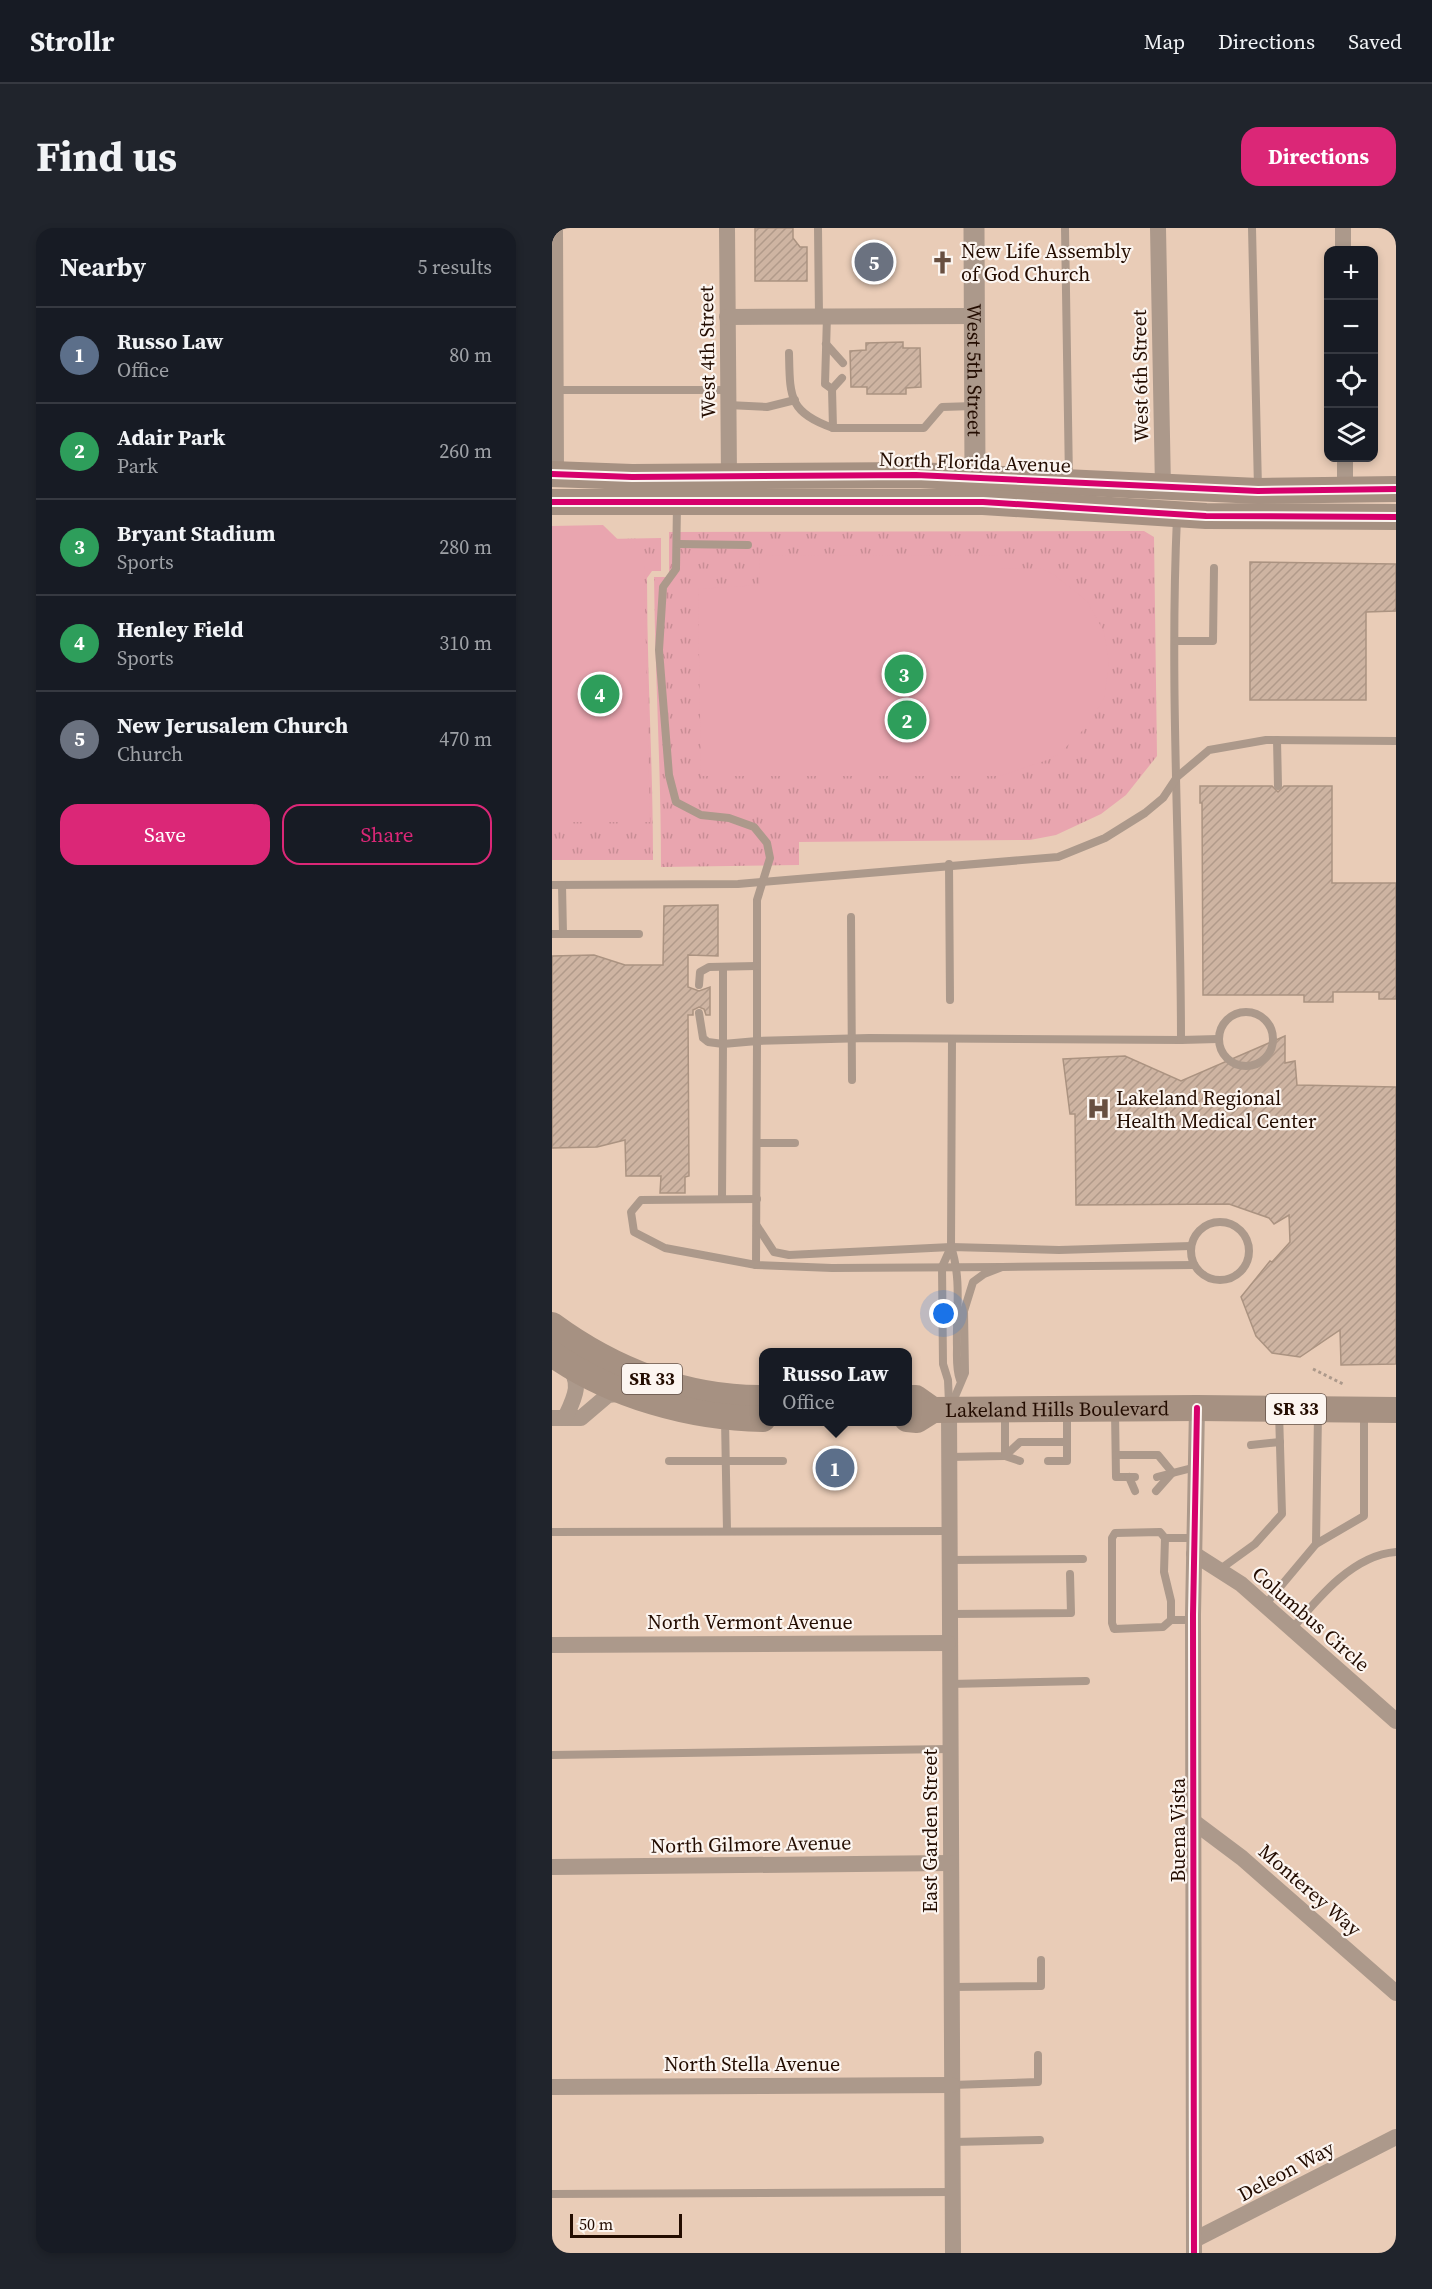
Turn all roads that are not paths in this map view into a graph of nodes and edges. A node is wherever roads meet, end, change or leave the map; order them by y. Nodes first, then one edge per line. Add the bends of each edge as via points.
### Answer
1 (555, 228) edge
2 (728, 228) edge
3 (818, 228) edge
4 (974, 228) edge
5 (1065, 228) edge
6 (1158, 228) edge
7 (1252, 228) edge
8 (1343, 228) edge
9 (1343, 246) edge
10 (823, 316) junction
11 (975, 316) junction
12 (553, 317) edge
13 (727, 317) junction
14 (826, 344) junction
15 (789, 353) dead end
16 (843, 363) dead end
17 (842, 378) dead end
18 (832, 389) junction
19 (555, 390) junction
20 (728, 398) junction
21 (795, 400) junction
22 (975, 406) junction
23 (833, 428) junction
24 (1345, 462) edge
25 (553, 475) edge
26 (729, 476) junction
27 (975, 476) junction
28 (1069, 481) junction
29 (1164, 488) junction
30 (1396, 489) edge
31 (1345, 490) junction
32 (1258, 491) junction
33 (921, 501) junction
34 (552, 502) edge
35 (677, 502) junction
36 (1177, 515) junction
37 (1396, 517) edge
38 (678, 544) junction
39 (748, 545) dead end
40 (1214, 568) dead end
41 (1176, 641) junction
42 (1277, 740) junction
43 (1396, 741) edge
44 (1177, 777) junction
45 (1278, 786) dead end
46 (949, 864) junction
47 (762, 882) junction
48 (552, 885) edge
49 (562, 885) junction
50 (851, 917) dead end
51 (552, 934) edge
52 (563, 934) junction
53 (639, 934) dead end
54 (756, 966) junction
55 (723, 967) junction
56 (699, 985) dead end
57 (950, 1000) dead end
58 (699, 1013) dead end
59 (852, 1039) junction
60 (952, 1039) junction
61 (1218, 1039) junction
62 (1181, 1040) junction
63 (757, 1041) junction
64 (723, 1044) junction
65 (852, 1080) dead end
66 (757, 1143) junction
67 (795, 1143) dead end
68 (722, 1199) junction
69 (757, 1199) junction
70 (756, 1225) junction
71 (1191, 1246) junction
72 (951, 1247) junction
73 (756, 1265) junction
74 (1194, 1265) junction
75 (942, 1267) junction
76 (958, 1267) junction
77 (1002, 1267) junction
78 (552, 1325) edge
79 (556, 1357) edge
80 (960, 1380) junction
81 (627, 1393) junction
82 (759, 1398) edge
83 (912, 1398) edge
84 (1197, 1407) junction
85 (1115, 1408) junction
86 (1005, 1409) junction
87 (1067, 1409) junction
88 (1279, 1409) junction
89 (1318, 1409) junction
90 (941, 1410) junction
91 (1364, 1410) junction
92 (1396, 1410) edge
93 (558, 1418) edge
94 (725, 1419) junction
95 (759, 1419) edge
96 (912, 1419) edge
97 (1066, 1442) junction
98 (1280, 1442) junction
99 (1251, 1445) dead end
100 (1116, 1455) junction
101 (1005, 1456) junction
102 (949, 1457) junction
103 (669, 1461) dead end
104 (725, 1461) junction
105 (783, 1461) dead end
106 (1020, 1461) dead end
107 (1048, 1461) dead end
108 (1196, 1467) junction
109 (1172, 1472) junction
110 (1157, 1477) dead end
111 (1135, 1491) dead end
112 (1156, 1491) dead end
113 (727, 1531) junction
114 (949, 1531) junction
115 (552, 1532) edge
116 (1165, 1538) junction
117 (1316, 1544) junction
118 (1194, 1546) junction
119 (1396, 1552) edge
120 (1083, 1559) dead end
121 (949, 1560) junction
122 (1219, 1570) junction
123 (1070, 1574) dead end
124 (1265, 1605) junction
125 (949, 1614) junction
126 (1170, 1620) junction
127 (1193, 1620) junction
128 (1292, 1629) junction
129 (948, 1643) junction
130 (552, 1645) edge
131 (1086, 1681) dead end
132 (950, 1684) junction
133 (1396, 1721) edge
134 (950, 1749) junction
135 (552, 1755) edge
136 (1194, 1822) junction
137 (950, 1863) junction
138 (552, 1867) edge
139 (1041, 1960) dead end
140 (952, 1987) junction
141 (1396, 1993) edge
142 (1038, 2055) dead end
143 (952, 2085) junction
144 (552, 2087) edge
145 (1396, 2137) edge
146 (1040, 2140) dead end
147 (953, 2142) junction
148 (953, 2192) junction
149 (552, 2194) edge
150 (1194, 2247) edge
151 (953, 2253) edge

1 - 12 street
2 - 13 street, West 4th Street
3 - 10 lane
4 - 11 street, West 5th Street
5 - 28 lane
6 - 29 street, West 6th Street
7 - 32 lane
8 - 9 street
10 - 11 street
10 - 13 street
10 - 14 lane
11 - 22 street, West 5th Street
12 - 19 street
13 - 20 street, West 4th Street
14 - 16 lane
14 - 18 lane via 825,384
15 - 21 lane via 790,393
17 - 18 lane
18 - 23 lane
19 - 20 lane
19 - 25 street
20 - 21 lane via 767,406
20 - 26 street, West 4th Street
21 - 23 lane via 811,420
22 - 23 lane via 942,407 924,428
22 - 27 street, West 5th Street
24 - 31 street
25 - 26 main road, North Florida Avenue
26 - 27 main road, North Florida Avenue
27 - 28 main road, North Florida Avenue
27 - 33 main road
28 - 29 main road, North Florida Avenue
29 - 32 main road, North Florida Avenue
30 - 31 main road, North Florida Avenue
31 - 32 main road, North Florida Avenue
33 - 35 main road, North Florida Avenue
33 - 36 main road, North Florida Avenue
34 - 35 main road, North Florida Avenue
35 - 38 lane
36 - 37 main road, North Florida Avenue
36 - 41 lane
38 - 39 lane
38 - 47 lane via 676,569 663,587 659,651 669,775 676,802 701,815 729,818 754,827 766,843 770,858
40 - 41 lane via 1213,641
41 - 44 lane
42 - 43 lane
42 - 44 lane via 1209,750
42 - 45 lane
44 - 46 lane via 1163,798 1145,813 1105,838 1058,857
44 - 62 lane
46 - 47 lane
46 - 57 lane
47 - 49 lane
47 - 54 lane via 757,900
48 - 49 lane
49 - 52 lane
50 - 59 lane
51 - 52 lane
52 - 53 lane
54 - 55 lane
54 - 63 lane
55 - 56 lane via 700,972
55 - 64 lane
58 - 64 lane via 703,1038
59 - 60 lane
59 - 63 lane
59 - 65 lane
60 - 62 lane
60 - 72 lane
61 - 61 lane via 1224,1056 1238,1066 1264,1061 1273,1046 1271,1027 1258,1014 1240,1012 1225,1022
61 - 62 lane
63 - 64 lane
63 - 66 lane
64 - 68 lane
66 - 67 lane
66 - 69 lane
68 - 69 lane
68 - 73 lane via 641,1200 631,1212 630,1221 634,1232 665,1248
69 - 70 lane
70 - 72 lane via 774,1252 789,1255
70 - 73 lane
71 - 72 lane via 1059,1250
71 - 74 lane
71 - 74 lane via 1207,1224 1226,1222 1242,1231 1250,1247 1245,1267 1229,1279 1209,1279
72 - 75 lane
72 - 76 lane
73 - 75 lane
74 - 77 lane
75 - 76 lane
75 - 90 lane via 943,1364 948,1380
76 - 77 lane
76 - 80 lane
77 - 80 lane via 973,1282 964,1311 965,1373
78 - 82 main road, SR 33 via 574,1342 622,1367 667,1384 727,1399
79 - 81 main road, SR 33
79 - 93 street via 575,1373 578,1383
80 - 90 lane
81 - 93 street via 608,1395 581,1418
81 - 94 main road, SR 33
83 - 90 main road, Lakeland Hills Boulevard / SR 33
84 - 85 main road, Lakeland Hills Boulevard / SR 33
84 - 88 main road, Lakeland Hills Boulevard / SR 33
84 - 108 street, Buena Vista
85 - 87 main road, Lakeland Hills Boulevard / SR 33
85 - 100 lane
86 - 87 main road, Lakeland Hills Boulevard / SR 33
86 - 90 main road, Lakeland Hills Boulevard / SR 33
86 - 101 lane
87 - 97 lane
88 - 89 main road, Lakeland Hills Boulevard / SR 33
88 - 98 lane
89 - 91 main road, Lakeland Hills Boulevard / SR 33
89 - 117 lane
90 - 96 main road, Lakeland Hills Boulevard / SR 33
90 - 102 street, East Garden Street
91 - 92 main road, Lakeland Hills Boulevard / SR 33
91 - 117 lane via 1364,1516
94 - 95 main road, SR 33
94 - 104 lane
97 - 101 lane via 1020,1442
97 - 107 lane via 1067,1461
98 - 99 lane
98 - 122 lane via 1282,1514 1255,1544
100 - 109 lane via 1158,1455
100 - 111 lane via 1116,1477 1132,1477
101 - 102 lane
101 - 106 lane
102 - 114 street, East Garden Street
103 - 104 lane
104 - 105 lane
104 - 113 lane
108 - 109 lane
108 - 118 street, Buena Vista
109 - 110 lane
109 - 112 lane
113 - 114 lane
113 - 115 lane
114 - 121 street, East Garden Street
116 - 118 lane
116 - 126 lane via 1164,1572 1171,1601
116 - 126 lane via 1160,1532 1114,1533 1112,1623 1114,1629 1164,1627
117 - 124 lane
118 - 122 street, Columbus Circle
118 - 127 street, Buena Vista
119 - 128 lane via 1379,1553 1358,1564 1315,1601
120 - 121 lane
121 - 125 street, East Garden Street
122 - 124 street, Columbus Circle
123 - 125 lane via 1071,1613
124 - 128 street, Columbus Circle
125 - 129 street, East Garden Street
126 - 127 lane
127 - 136 street, Buena Vista
128 - 133 street, Columbus Circle
129 - 130 street, North Vermont Avenue
129 - 132 street, East Garden Street
131 - 132 lane
132 - 134 street, East Garden Street
134 - 135 lane
134 - 137 street, East Garden Street
136 - 141 street, Monterey Way via 1242,1858
136 - 150 street, Buena Vista
137 - 138 street, North Gilmore Avenue
137 - 140 street, East Garden Street
139 - 140 lane via 1041,1986
140 - 143 street, East Garden Street
142 - 143 lane via 1038,2082
143 - 144 street, North Stella Avenue
143 - 147 street, East Garden Street
145 - 150 street, Deleon Way
146 - 147 lane
147 - 148 street, East Garden Street
148 - 149 lane
148 - 151 street, East Garden Street

